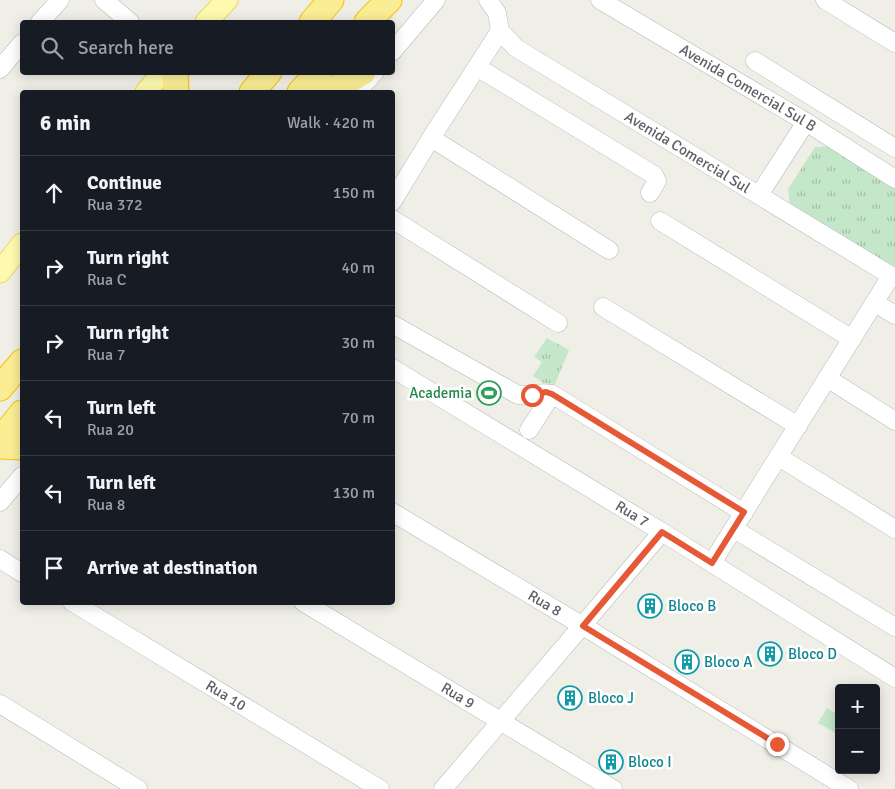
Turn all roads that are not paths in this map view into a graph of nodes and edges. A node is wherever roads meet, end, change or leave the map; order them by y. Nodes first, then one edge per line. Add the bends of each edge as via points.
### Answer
1 (60, 0) edge
2 (104, 0) edge
3 (226, 0) edge
4 (331, 0) edge
5 (389, 0) edge
6 (436, 0) edge
7 (600, 0) edge
8 (825, 0) edge
9 (498, 4) edge
10 (42, 20) edge
11 (128, 20) edge
12 (208, 20) edge
13 (314, 20) edge
14 (369, 20) edge
15 (500, 31) junction
16 (895, 43) edge
17 (20, 45) edge
18 (395, 48) edge
19 (755, 61) dead end
20 (477, 67) junction
21 (0, 69) edge
22 (160, 75) edge
23 (174, 75) edge
24 (266, 75) edge
25 (316, 75) edge
26 (358, 75) edge
27 (372, 75) edge
28 (148, 90) edge
29 (176, 90) edge
30 (254, 90) edge
31 (302, 90) edge
32 (332, 90) edge
33 (359, 90) edge
34 (806, 122) junction
35 (431, 138) junction
36 (895, 148) edge
37 (895, 179) edge
38 (650, 193) dead end
39 (759, 194) junction
40 (395, 197) edge
41 (395, 221) edge
42 (660, 221) dead end
43 (20, 247) edge
44 (610, 250) dead end
45 (0, 272) edge
46 (893, 277) edge
47 (875, 303) junction
48 (603, 307) dead end
49 (895, 315) edge
50 (558, 323) dead end
51 (395, 326) edge
52 (852, 339) junction
53 (20, 364) edge
54 (395, 370) edge
55 (827, 378) junction
56 (0, 388) edge
57 (552, 394) junction
58 (20, 415) edge
59 (895, 420) edge
60 (798, 426) junction
61 (529, 430) dead end
62 (0, 440) edge
63 (0, 446) edge
64 (20, 447) edge
65 (779, 457) junction
66 (20, 478) edge
67 (0, 502) edge
68 (744, 512) junction
69 (395, 514) edge
70 (734, 528) junction
71 (895, 529) edge
72 (662, 532) junction
73 (0, 559) edge
74 (712, 563) junction
75 (20, 572) edge
76 (77, 605) edge
77 (308, 605) edge
78 (583, 626) junction
79 (895, 627) edge
80 (895, 678) edge
81 (0, 704) edge
82 (501, 721) junction
83 (138, 789) edge
84 (380, 789) edge
85 (442, 789) edge
86 (613, 789) edge
87 (849, 789) edge

1 - 10 street
2 - 11 street
3 - 12 main road
4 - 13 highway
5 - 14 highway
6 - 18 street
7 - 34 street, Avenida Comercial Sul B
8 - 16 street
9 - 15 street
15 - 20 street
15 - 39 street, Avenida Comercial Sul via 516,48
17 - 21 street
19 - 36 street
20 - 35 street
20 - 38 street via 654,175 657,181
22 - 28 main road
23 - 29 highway
24 - 30 highway
25 - 31 highway
26 - 32 highway
27 - 33 street
34 - 37 street, Avenida Comercial Sul B
34 - 39 street
35 - 40 street
35 - 44 street
39 - 46 street, Avenida Comercial Sul
41 - 50 street
42 - 52 street
43 - 45 main road
46 - 47 street
47 - 49 street
47 - 52 street
48 - 60 street
51 - 57 street via 518,395
52 - 55 street
53 - 56 highway
54 - 72 street, Rua 7
55 - 59 street
55 - 60 street
57 - 61 street
57 - 68 street
58 - 62 highway
60 - 65 street
63 - 64 highway
65 - 68 street
65 - 71 street
66 - 67 street
68 - 70 street
69 - 78 street, Rua 8
70 - 74 street
70 - 79 street
72 - 74 street, Rua 7
72 - 78 street
73 - 75 street
74 - 80 street, Rua 7
76 - 84 street, Rua 10
77 - 82 street, Rua 9
78 - 82 street
78 - 87 street, Rua 8
81 - 83 street
82 - 85 street
82 - 86 street, Rua 9

